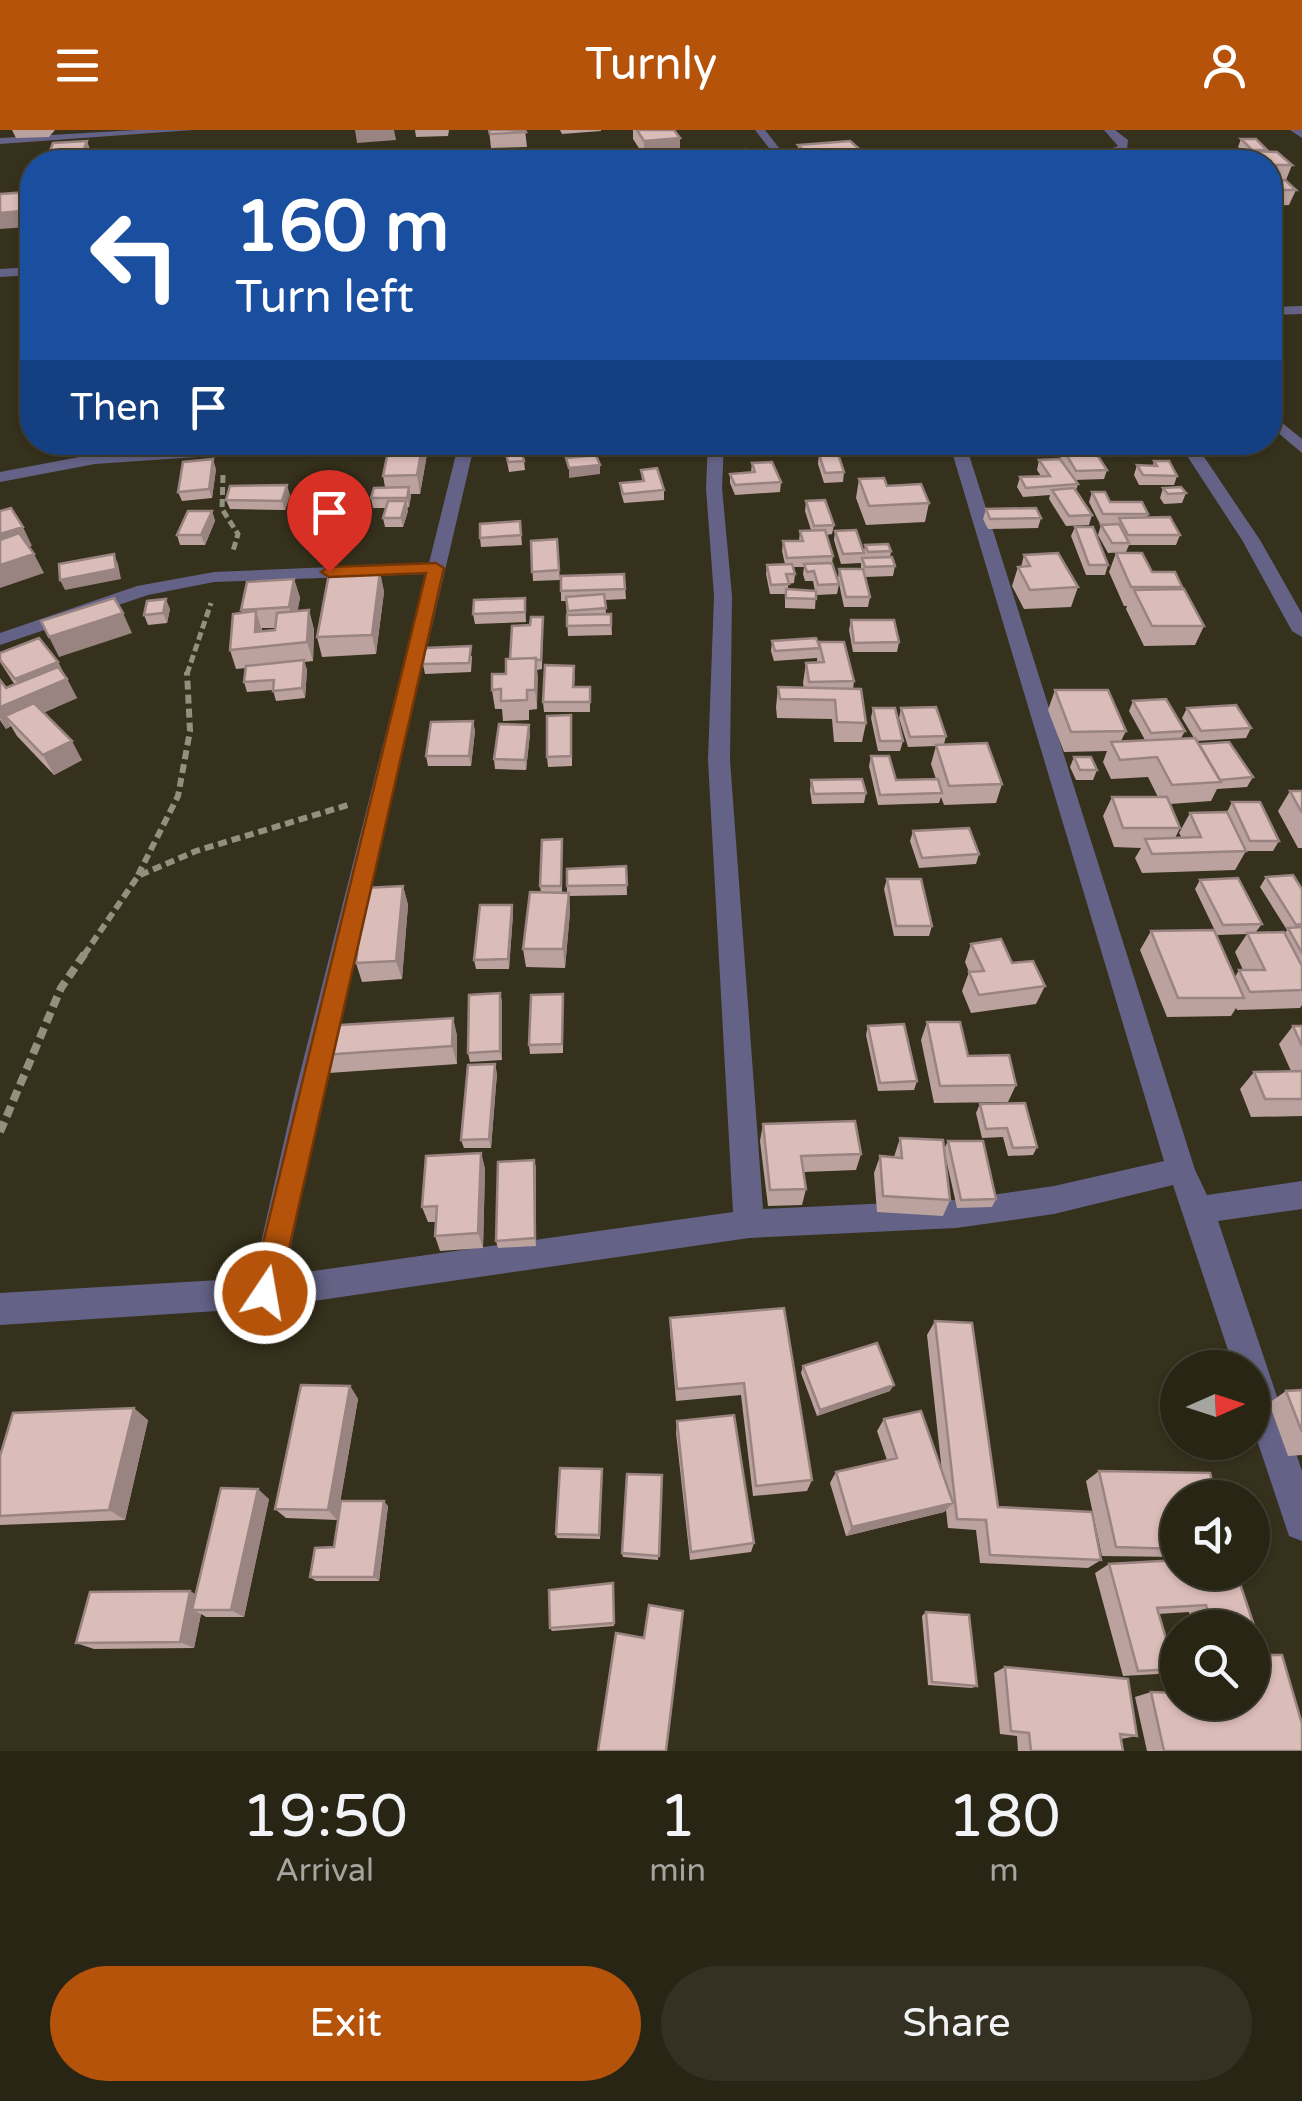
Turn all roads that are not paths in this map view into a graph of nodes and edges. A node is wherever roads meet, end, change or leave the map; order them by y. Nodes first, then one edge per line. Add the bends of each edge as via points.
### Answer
1 (188, 130) edge
2 (1109, 130) edge
3 (1294, 130) edge
4 (150, 131) edge
5 (1302, 135) edge
6 (0, 141) edge
7 (1116, 150) edge
8 (1282, 429) edge
9 (1302, 448) edge
10 (157, 455) edge
11 (464, 455) edge
12 (715, 455) edge
13 (961, 455) edge
14 (1195, 455) edge
15 (0, 477) edge
16 (436, 568) junction
17 (1302, 631) edge
18 (0, 638) edge
19 (1182, 1170) junction
20 (1302, 1195) edge
21 (1200, 1210) junction
22 (748, 1224) junction
23 (265, 1293) junction
24 (0, 1309) edge
25 (1246, 1350) edge
26 (1270, 1425) edge
27 (1302, 1522) edge

1 - 4 street
2 - 7 street via 1124,142
3 - 5 street
4 - 6 street
8 - 9 street
10 - 15 street via 94,458
11 - 16 street
12 - 22 street via 724,596 719,760
13 - 19 street
14 - 17 street
16 - 18 street via 219,576 144,590
16 - 23 street
19 - 21 street
19 - 22 street via 956,1214
20 - 21 street
21 - 25 street
22 - 23 street
23 - 24 street
26 - 27 street

